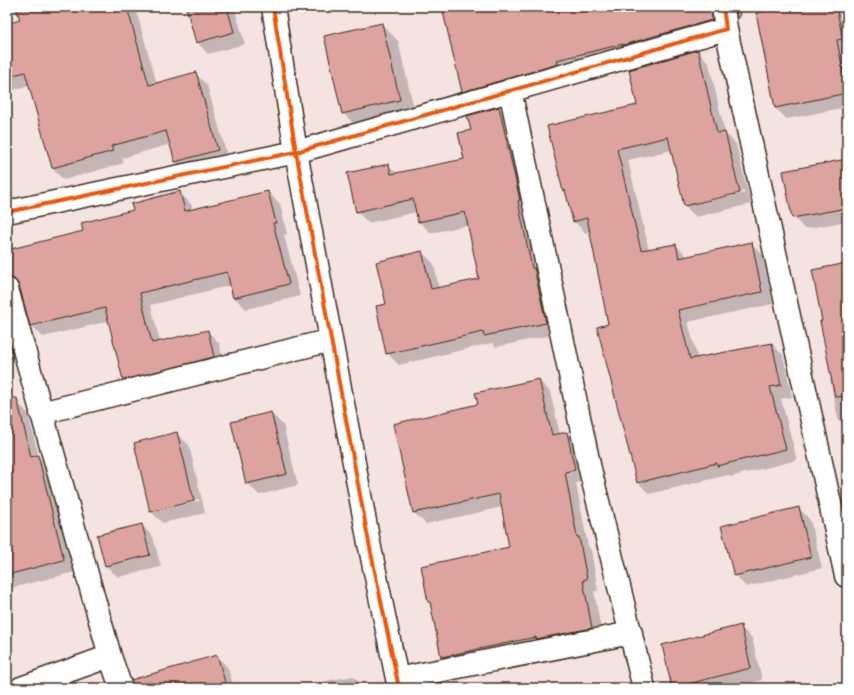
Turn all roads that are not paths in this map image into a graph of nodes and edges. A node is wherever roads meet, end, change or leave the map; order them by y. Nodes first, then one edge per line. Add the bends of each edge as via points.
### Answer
1 (273, 7) edge
2 (723, 7) edge
3 (726, 29) junction
4 (510, 90) junction
5 (296, 152) junction
6 (7, 212) edge
7 (7, 289) edge
8 (331, 340) junction
9 (15, 346) edge
10 (41, 414) junction
11 (846, 576) edge
12 (631, 633) junction
13 (110, 656) junction
14 (398, 683) edge
15 (21, 688) edge
16 (121, 688) edge
17 (644, 688) edge

1 - 5 street
2 - 3 street
3 - 4 street
3 - 11 street
4 - 5 street
4 - 12 street via 590,469
5 - 6 street
5 - 8 street
7 - 9 street
8 - 10 street
8 - 14 street
9 - 10 street
10 - 13 street
12 - 14 street
12 - 17 street
13 - 15 street
13 - 16 street

